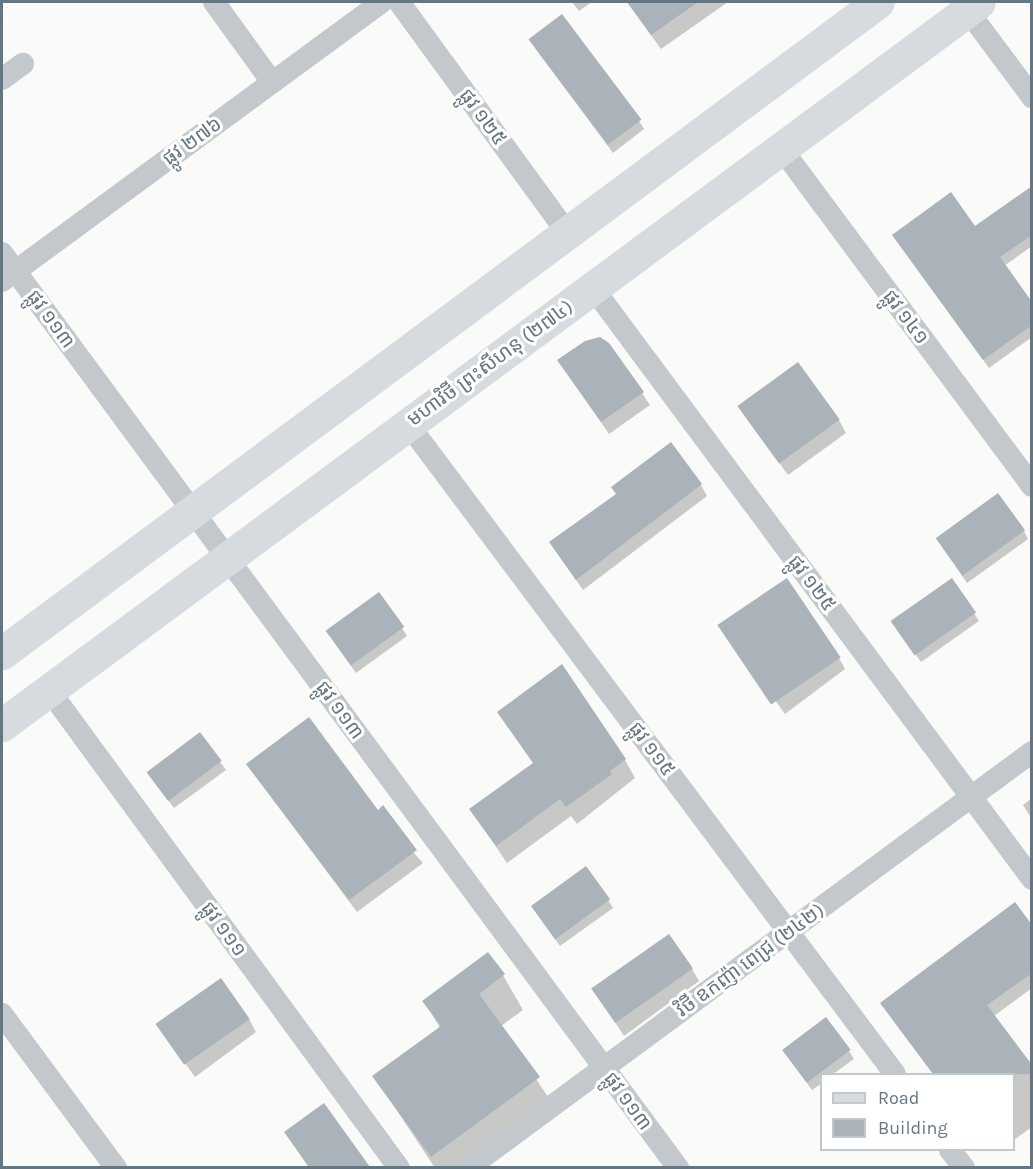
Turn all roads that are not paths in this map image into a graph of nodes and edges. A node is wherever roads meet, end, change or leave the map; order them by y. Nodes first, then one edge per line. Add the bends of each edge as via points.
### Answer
1 (214, 2) edge
2 (382, 2) edge
3 (399, 2) edge
4 (878, 2) edge
5 (969, 4) edge
6 (23, 64) dead end
7 (2, 79) edge
8 (272, 82) junction
9 (1032, 97) edge
10 (781, 148) junction
11 (567, 232) junction
12 (2, 253) edge
13 (8, 277) edge
14 (592, 288) junction
15 (408, 424) junction
16 (1032, 486) edge
17 (192, 510) junction
18 (227, 558) junction
19 (2, 653) edge
20 (49, 690) junction
21 (2, 725) edge
22 (1032, 752) edge
23 (971, 797) junction
24 (1032, 879) edge
25 (788, 931) junction
26 (2, 1014) edge
27 (604, 1067) junction
28 (894, 1073) edge
29 (952, 1151) edge
30 (116, 1167) edge
31 (399, 1167) edge
32 (468, 1167) edge
33 (678, 1167) edge
34 (964, 1167) edge

1 - 8 street
2 - 8 street, ផ្លូវ ២៧៦
3 - 11 street, ផ្លូវ ១២៥
4 - 11 main road
5 - 9 street
5 - 10 main road, មហាវិថី ព្រះសីហនុ (២៧៤)
6 - 7 street
8 - 13 street, ផ្លូវ ២៧៦
10 - 14 main road, មហាវិថី ព្រះសីហនុ (២៧៤)
10 - 16 street, ផ្លូវ ១៤១
11 - 17 main road
12 - 13 street, ផ្លូវ ១១៣
13 - 17 street, ផ្លូវ ១១៣
14 - 15 main road, មហាវិថី ព្រះសីហនុ (២៧៤)
14 - 23 street, ផ្លូវ ១២៥
15 - 18 main road, មហាវិថី ព្រះសីហនុ (២៧៤)
15 - 25 street, ផ្លូវ ១១៥
17 - 18 street, ផ្លូវ ១១៣
17 - 19 main road
18 - 20 main road, មហាវិថី ព្រះសីហនុ (២៧៤)
18 - 27 street, ផ្លូវ ១១៣
20 - 21 main road, មហាវិថី ព្រះសីហនុ (២៧៤)
20 - 31 street, ផ្លូវ ១១១
22 - 23 street, វិថី ឧកញ៉ា ពេជ្រ (២៤២)
23 - 24 street, ផ្លូវ ១២៥
23 - 25 street, វិថី ឧកញ៉ា ពេជ្រ (២៤២)
25 - 27 street, វិថី ឧកញ៉ា ពេជ្រ (២៤២)
25 - 28 street, ផ្លូវ ១១៥
26 - 30 street
27 - 32 street, វិថី ឧកញ៉ា ពេជ្រ (២៤២)
27 - 33 street, ផ្លូវ ១១៣
29 - 34 street

